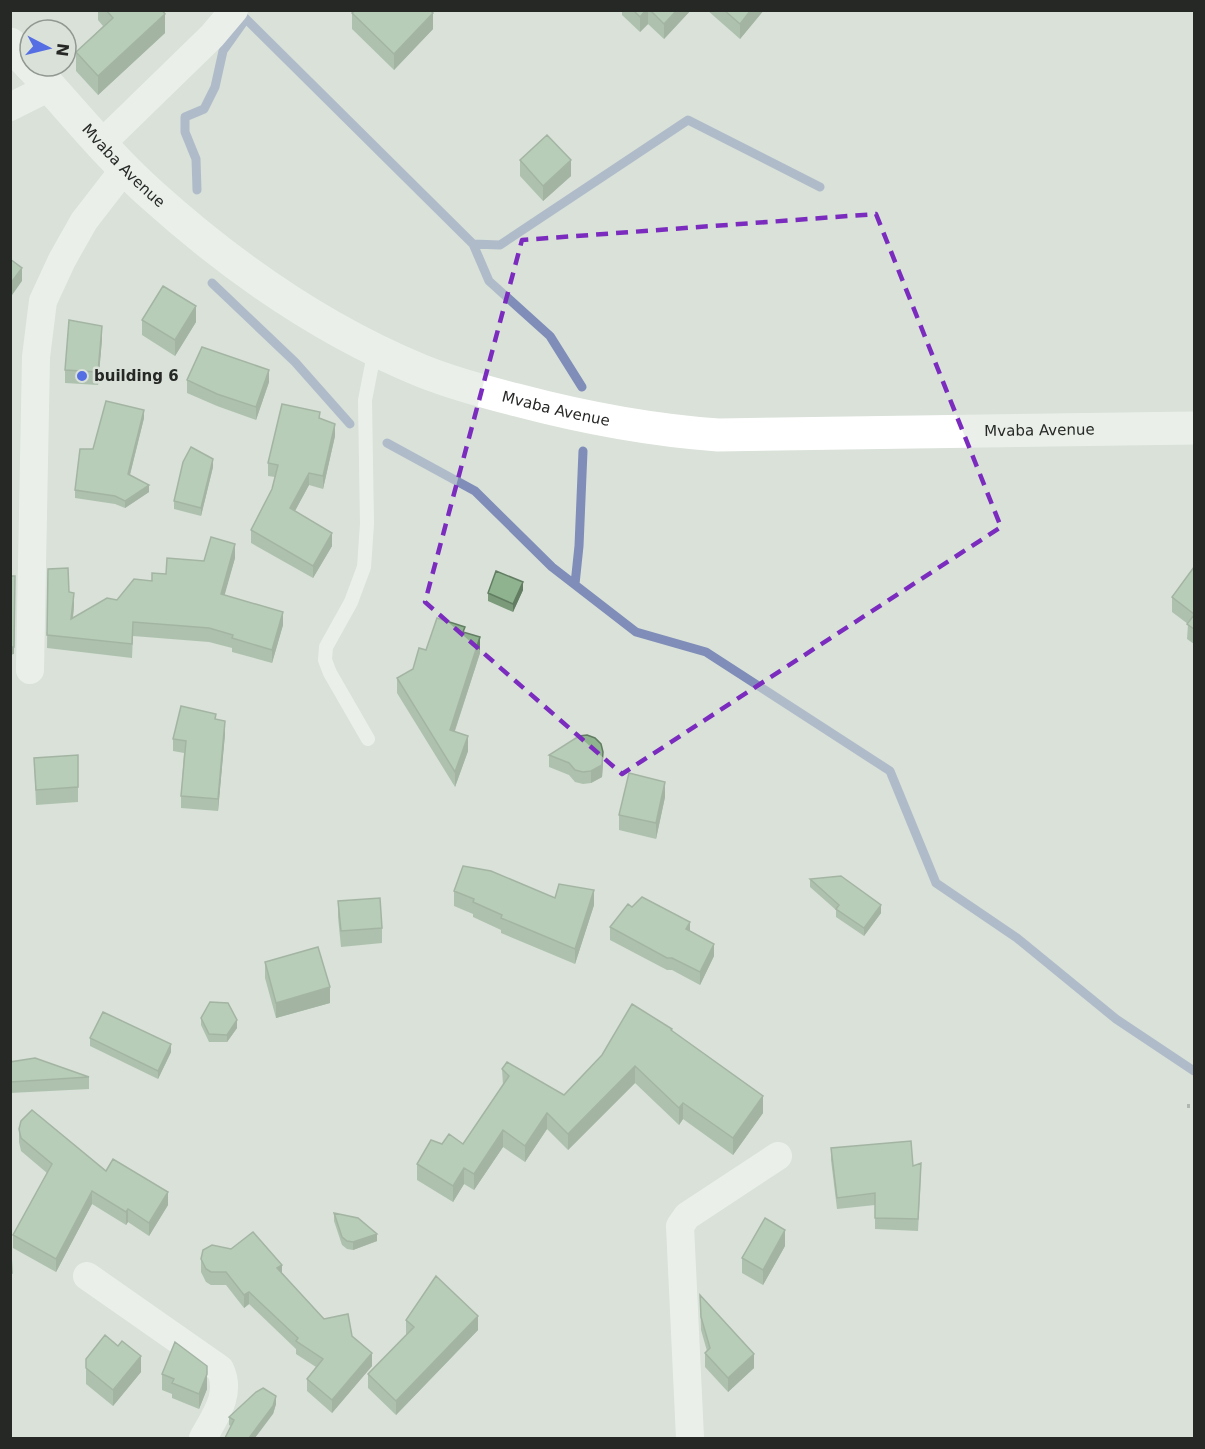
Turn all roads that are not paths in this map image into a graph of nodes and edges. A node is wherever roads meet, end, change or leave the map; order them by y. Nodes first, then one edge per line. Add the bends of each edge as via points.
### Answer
1 (230, 15) edge
2 (33, 78) edge
3 (42, 78) edge
4 (10, 107) edge
5 (101, 144) junction
6 (125, 168) junction
7 (375, 349) junction
8 (1194, 428) edge
9 (30, 670) dead end
10 (368, 739) dead end
11 (778, 1156) dead end
12 (87, 1276) dead end
13 (203, 1438) edge
14 (690, 1438) edge

1 - 5 street
2 - 4 street
3 - 5 street, Mvaba Avenue
5 - 6 street, Mvaba Avenue
6 - 7 street, Mvaba Avenue via 190,229 243,270 308,314
6 - 9 street via 84,221 43,302 36,357
7 - 8 street, Mvaba Avenue via 422,371 492,394 612,423 664,431 768,435
7 - 10 lane via 365,400 364,567 351,602 326,647 325,660
11 - 14 street via 687,1216 680,1226
12 - 13 street via 220,1369 225,1380 221,1404

